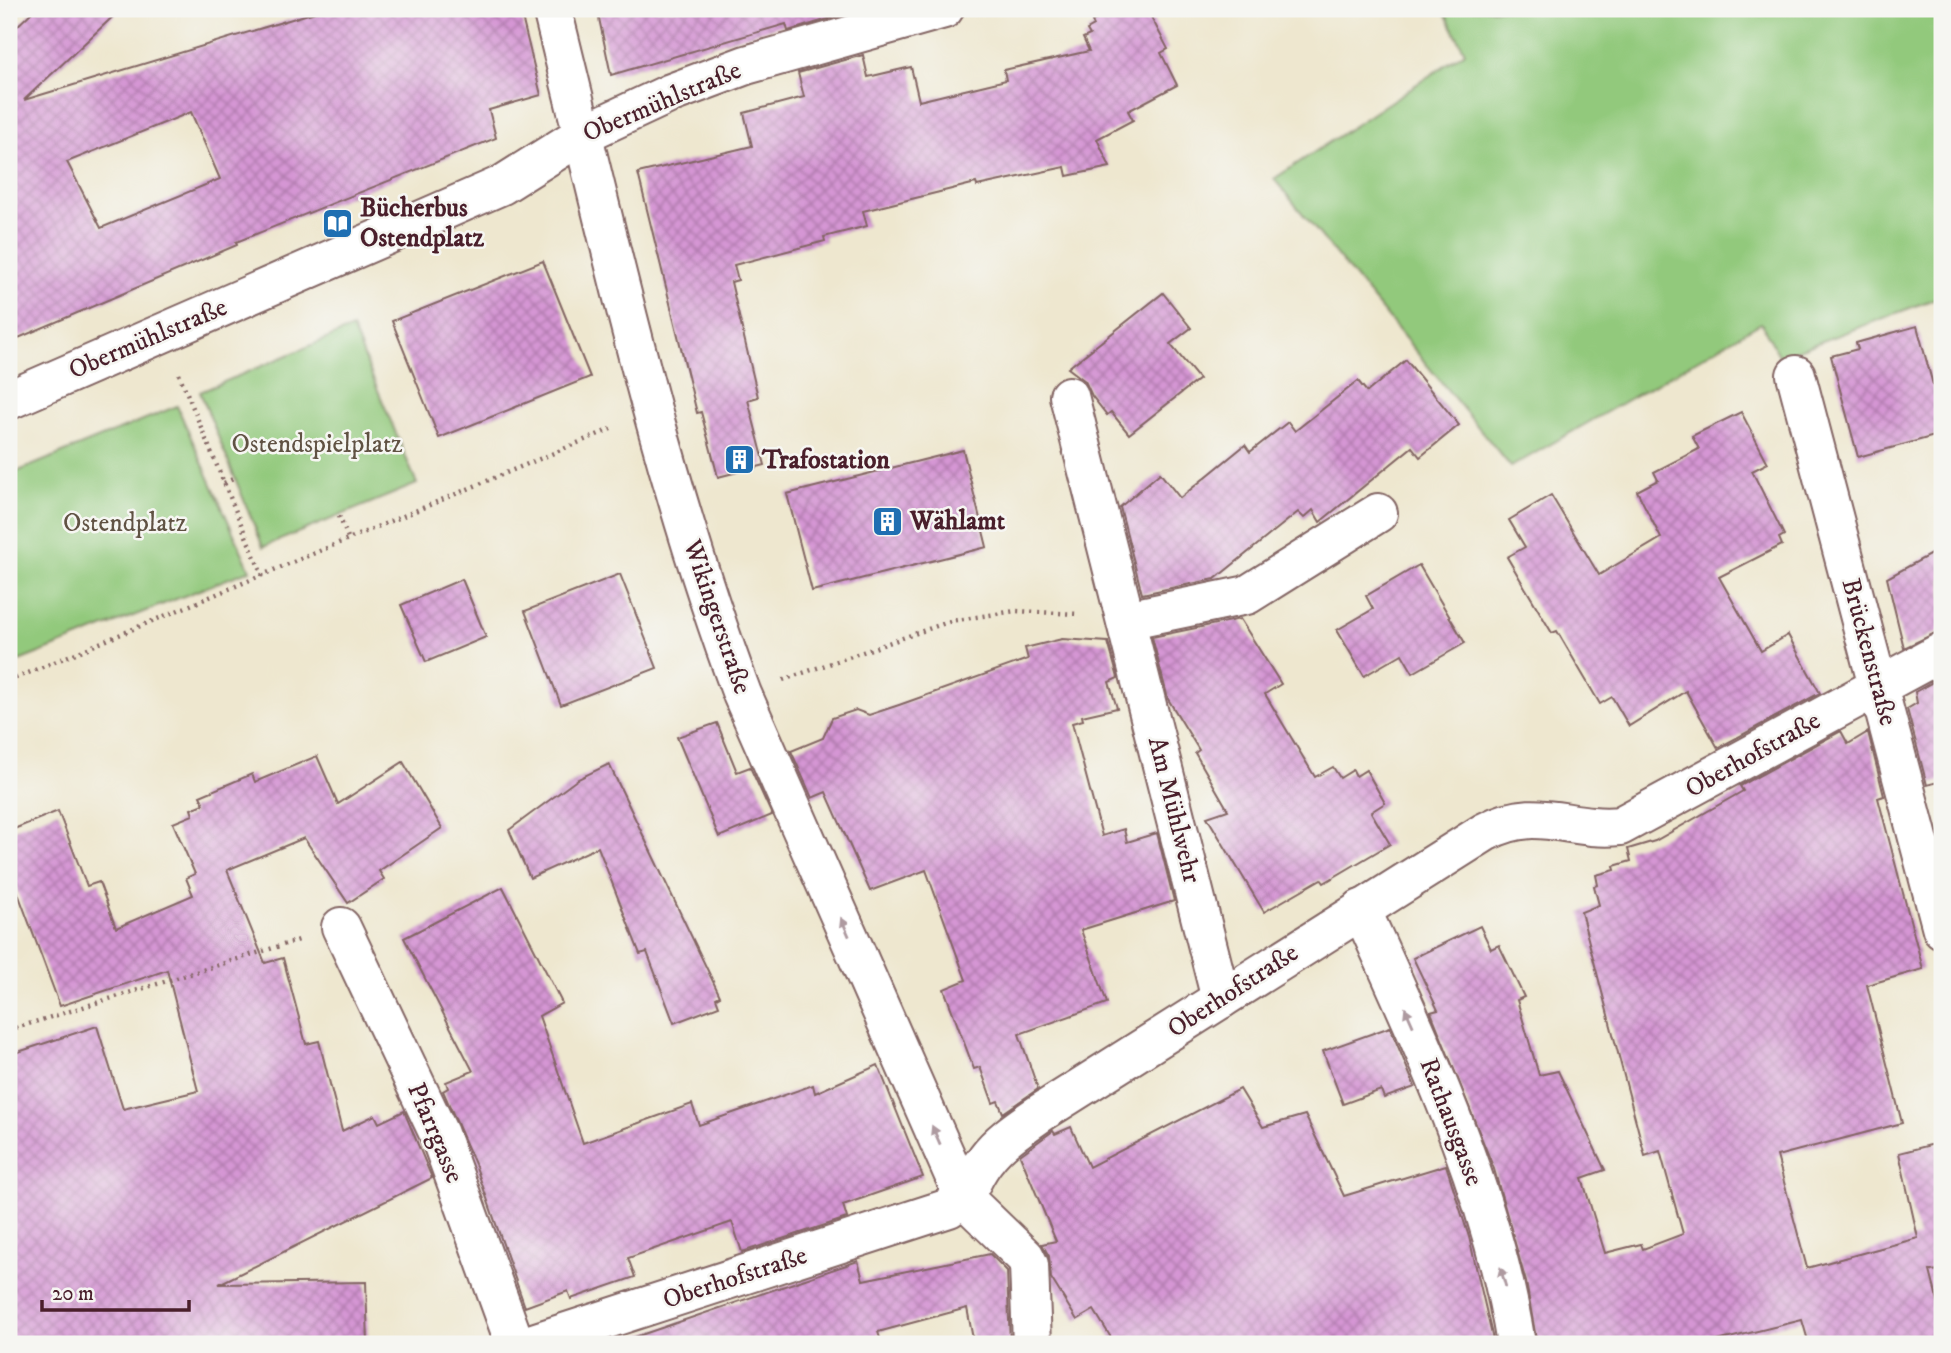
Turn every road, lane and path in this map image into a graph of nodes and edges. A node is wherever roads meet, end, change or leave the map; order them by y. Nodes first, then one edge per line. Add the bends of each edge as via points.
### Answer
1 (552, 9) edge
2 (944, 9) edge
3 (583, 134) junction
4 (162, 333) junction
5 (1796, 375) dead end
6 (1069, 396) dead end
7 (9, 400) edge
8 (654, 410) junction
9 (235, 478) dead end
10 (224, 483) junction
11 (1378, 513) dead end
12 (339, 516) dead end
13 (349, 540) junction
14 (263, 577) junction
15 (1126, 620) junction
16 (1942, 652) edge
17 (9, 681) edge
18 (1878, 686) junction
19 (742, 694) junction
20 (1361, 909) junction
21 (341, 927) joint
22 (1942, 929) edge
23 (1222, 999) junction
24 (9, 1030) edge
25 (964, 1198) junction
26 (515, 1344) edge
27 (530, 1344) edge
28 (1032, 1344) edge
29 (1516, 1344) edge

1 - 3 street, Wikingerstraße
2 - 3 street, Obermühlstraße via 706,79
3 - 4 street, Obermühlstraße via 502,185
3 - 8 street, Wikingerstraße
4 - 7 street, Obermühlstraße
4 - 10 path
5 - 18 street, Brückenstraße
6 - 15 street, Am Mühlwehr
8 - 13 path
8 - 19 street, Wikingerstraße via 715,622
9 - 10 path
10 - 14 path
11 - 15 street via 1247,595
12 - 13 path
13 - 14 path
14 - 17 path
15 - 19 path via 1015,611 951,621
15 - 23 street, Am Mühlwehr
16 - 18 street, Oberhofstraße
18 - 20 street, Oberhofstraße via 1620,826 1597,828 1530,817 1508,820
18 - 22 street, Brückenstraße
25 -> 19 street, Wikingerstraße
20 - 23 street, Oberhofstraße
29 -> 20 street, Rathausgasse via 1487,1219 1431,1066
21 - 24 path
21 - 26 street, Pfarrgasse via 439,1134
23 - 25 street, Oberhofstraße via 1013,1133 984,1160
25 - 27 street, Oberhofstraße via 935,1214
25 - 28 street via 1029,1265

